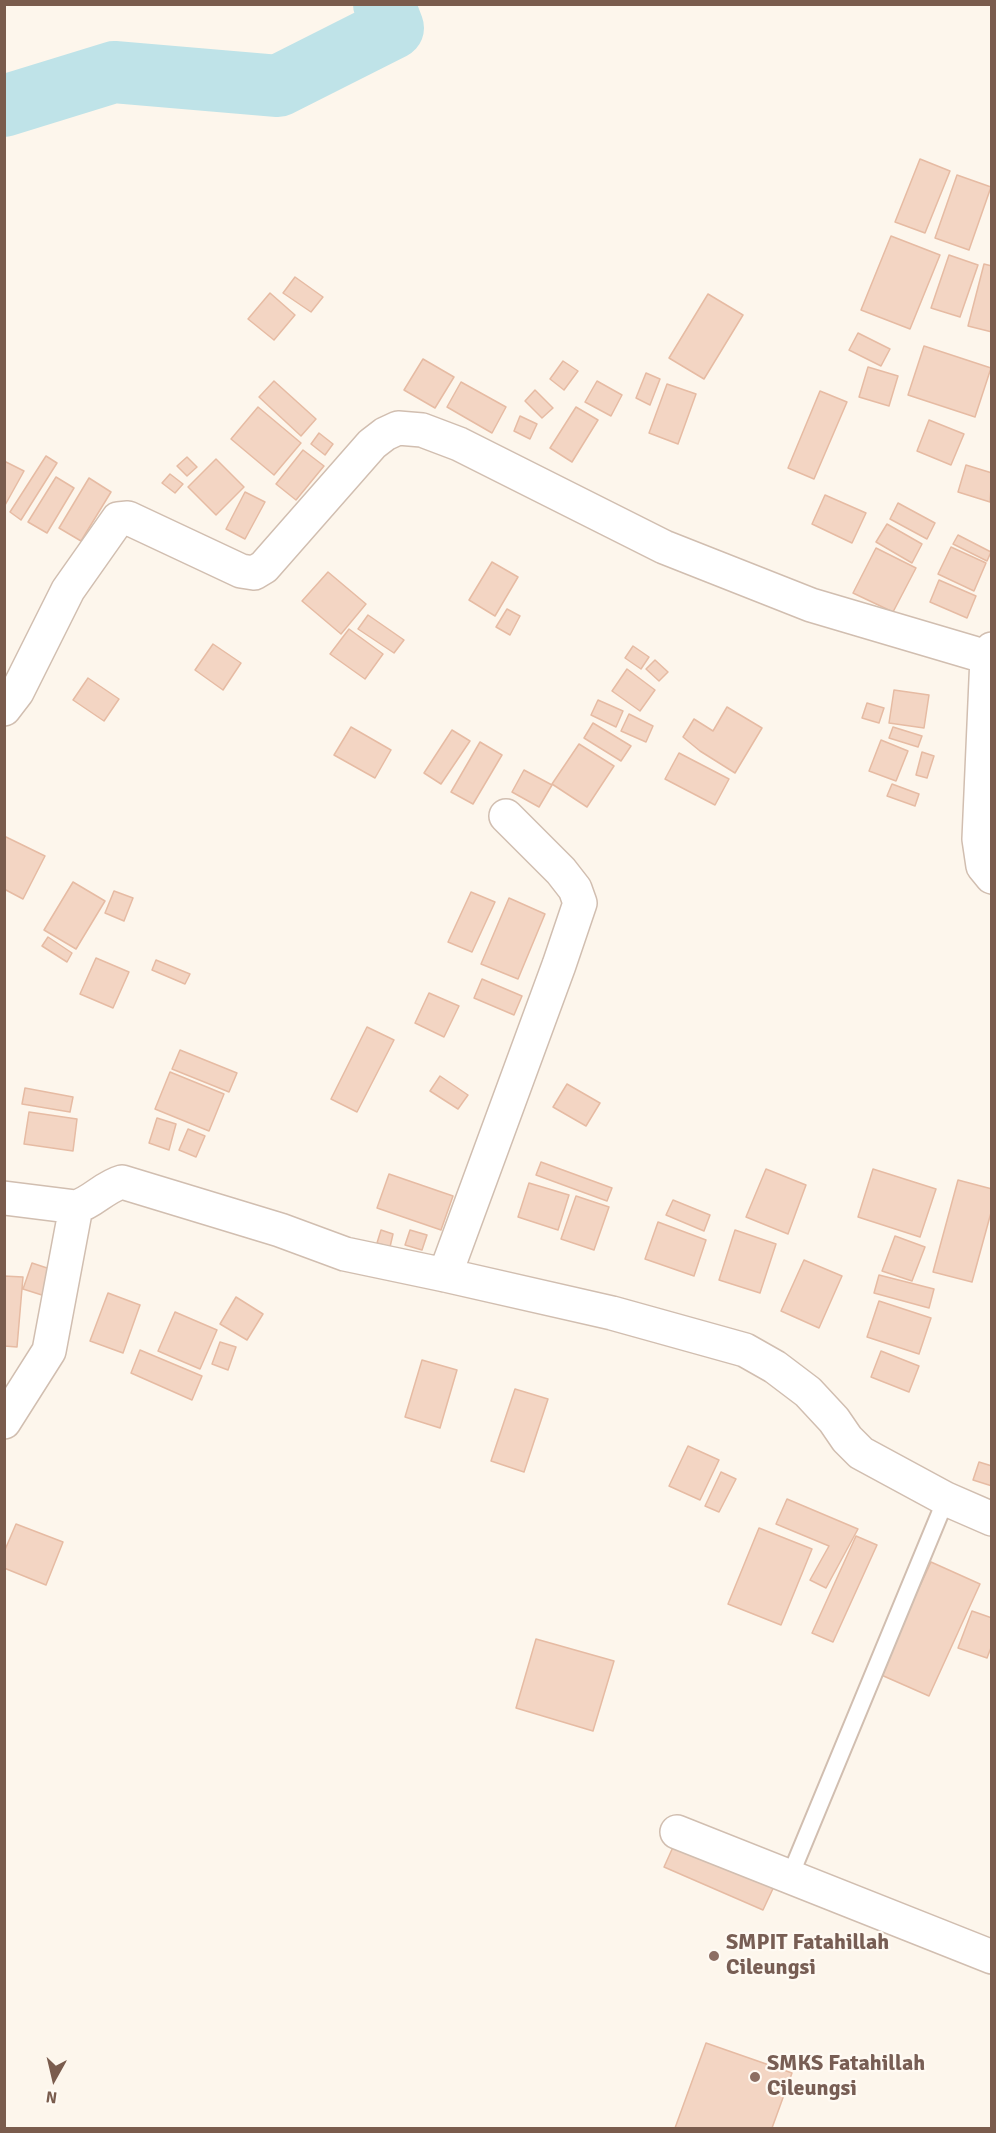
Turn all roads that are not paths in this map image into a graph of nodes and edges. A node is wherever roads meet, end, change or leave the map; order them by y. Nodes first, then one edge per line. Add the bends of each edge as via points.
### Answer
1 (989, 653) edge
2 (4, 709) edge
3 (506, 816) dead end
4 (992, 877) edge
5 (4, 1198) edge
6 (75, 1207) junction
7 (445, 1275) junction
8 (4, 1422) edge
9 (946, 1499) junction
10 (992, 1519) edge
11 (677, 1833) dead end
12 (790, 1876) junction
13 (992, 1957) edge

1 - 2 street via 811,604 664,548 459,444 422,430 398,428 372,444 264,567 254,573 241,571 128,518 118,519 68,590 17,692
1 - 4 street via 979,839 983,866
3 - 7 street via 561,871 580,903
5 - 6 street
6 - 7 street via 122,1182 345,1254
6 - 8 street via 49,1351
7 - 9 street via 612,1313 745,1350 775,1366 808,1392 861,1453
9 - 10 street
9 - 12 lane
11 - 12 street
12 - 13 street

